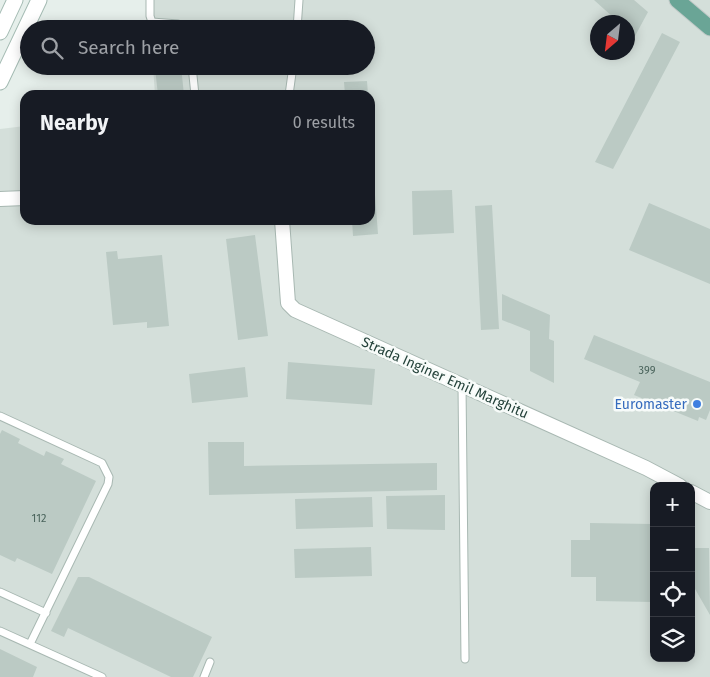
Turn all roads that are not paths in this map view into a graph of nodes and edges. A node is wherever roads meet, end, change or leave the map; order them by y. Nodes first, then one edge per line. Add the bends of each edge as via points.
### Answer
1 (15, 0) edge
2 (39, 0) edge
3 (150, 0) edge
4 (299, 0) edge
5 (677, 0) edge
6 (29, 20) edge
7 (151, 20) edge
8 (298, 20) edge
9 (710, 28) edge
10 (0, 32) edge
11 (20, 40) edge
12 (193, 75) edge
13 (292, 75) edge
14 (0, 82) edge
15 (194, 90) edge
16 (290, 90) edge
17 (20, 198) edge
18 (0, 199) edge
19 (282, 225) edge
20 (462, 386) junction
21 (0, 416) edge
22 (672, 482) edge
23 (695, 494) edge
24 (710, 502) edge
25 (0, 592) edge
26 (46, 613) junction
27 (0, 631) edge
28 (30, 644) junction
29 (465, 658) dead end
30 (210, 662) dead end
31 (102, 677) edge
32 (204, 677) edge

1 - 10 main road
2 - 6 main road
3 - 7 lane
4 - 8 lane
5 - 9 main road
11 - 14 main road
12 - 15 lane
13 - 16 lane
17 - 18 street
19 - 20 street, Strada Inginer Emil Marghitu via 288,303 295,310
20 - 22 street, Strada Inginer Emil Marghitu
20 - 29 lane
21 - 26 lane via 102,463 109,477
23 - 24 street
25 - 26 lane
26 - 28 lane
27 - 28 lane
28 - 31 lane
30 - 32 lane

